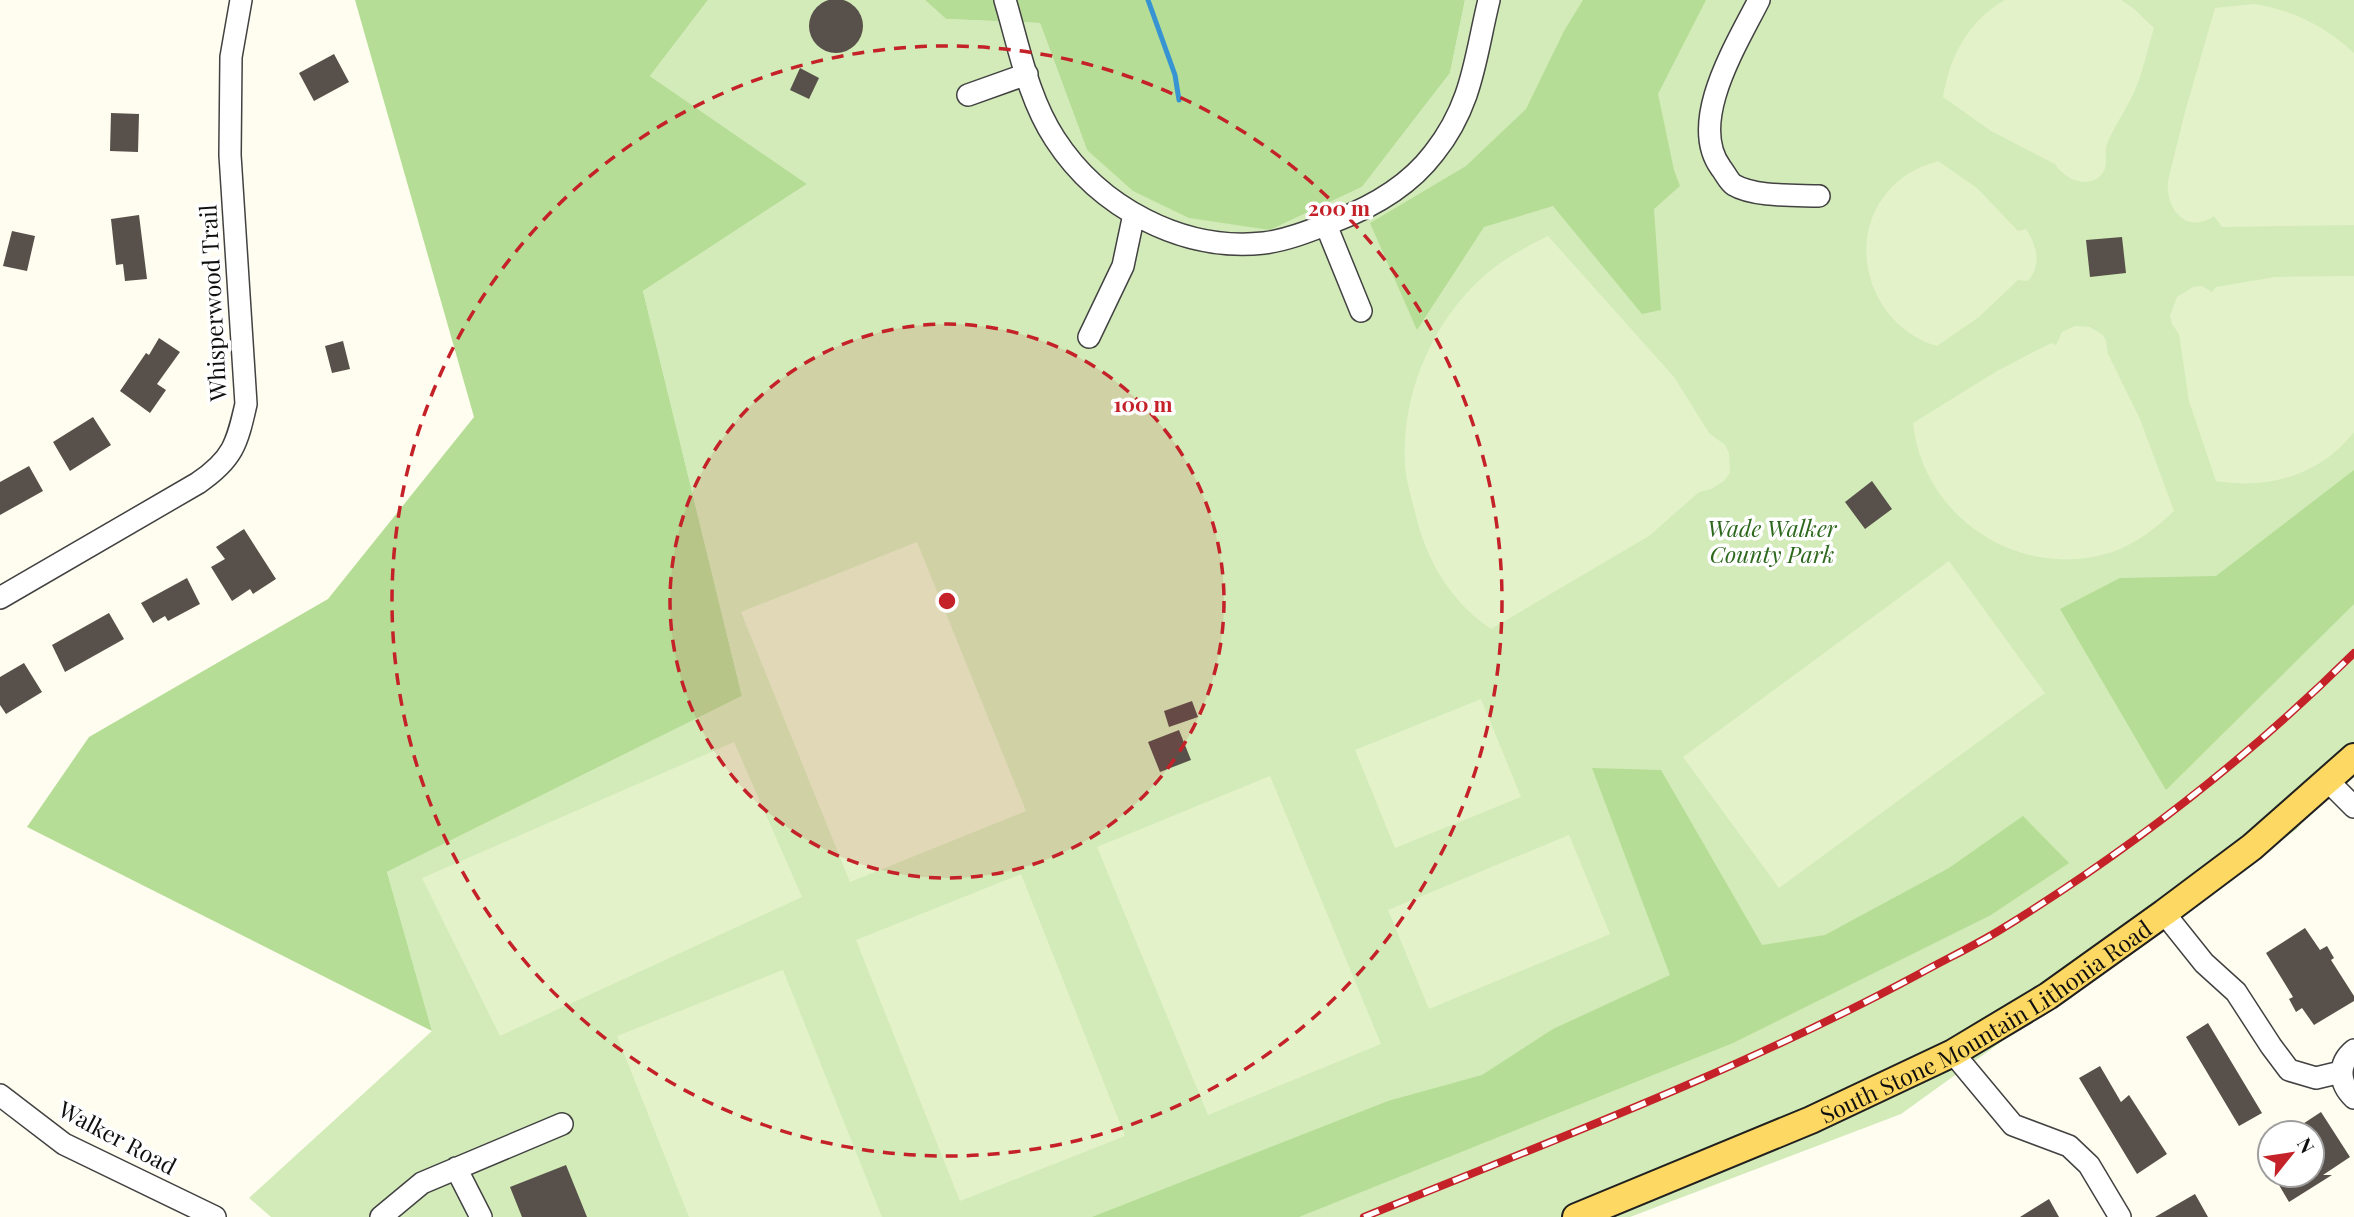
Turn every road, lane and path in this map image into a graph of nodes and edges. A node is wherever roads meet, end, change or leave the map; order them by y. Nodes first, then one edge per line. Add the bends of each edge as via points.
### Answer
1 (241, 0) edge
2 (1004, 0) edge
3 (1489, 0) edge
4 (1759, 0) edge
5 (1027, 74) junction
6 (968, 95) dead end
7 (1819, 196) dead end
8 (1134, 214) junction
9 (1326, 225) junction
10 (1361, 311) dead end
11 (1089, 337) dead end
12 (0, 597) edge
13 (2354, 757) edge
14 (2328, 781) junction
15 (2354, 807) edge
16 (2164, 913) junction
17 (2354, 1050) edge
18 (1953, 1053) junction
19 (2341, 1072) junction
20 (0, 1095) edge
21 (2354, 1098) edge
22 (562, 1124) dead end
23 (456, 1168) junction
24 (1584, 1215) edge
25 (215, 1217) edge
26 (381, 1217) edge
27 (481, 1217) edge
28 (2120, 1217) edge

1 - 12 street, Whisperwood Trail via 231,57 230,155 246,404 238,438 227,459 198,483
2 - 5 street
3 - 9 street via 1472,82 1433,155 1394,191
4 - 7 street via 1709,114 1713,157 1733,185 1759,192
5 - 6 street
5 - 8 street via 1036,105 1054,139 1100,190
8 - 9 street via 1185,236 1240,245 1267,243
8 - 11 street via 1123,266
9 - 10 street
13 - 14 main road, South Stone Mountain Lithonia Road
14 - 15 street
14 - 16 main road, South Stone Mountain Lithonia Road
16 - 18 main road, South Stone Mountain Lithonia Road via 2048,996
16 - 19 street via 2204,963 2236,992 2289,1070 2316,1078
17 - 19 street
18 - 24 main road, South Stone Mountain Lithonia Road via 1811,1120
18 - 28 street via 2013,1125 2069,1146 2089,1165
19 - 21 street via 2342,1082
20 - 25 street, Walker Road via 64,1144
22 - 23 street
23 - 26 street via 422,1183
23 - 27 street

